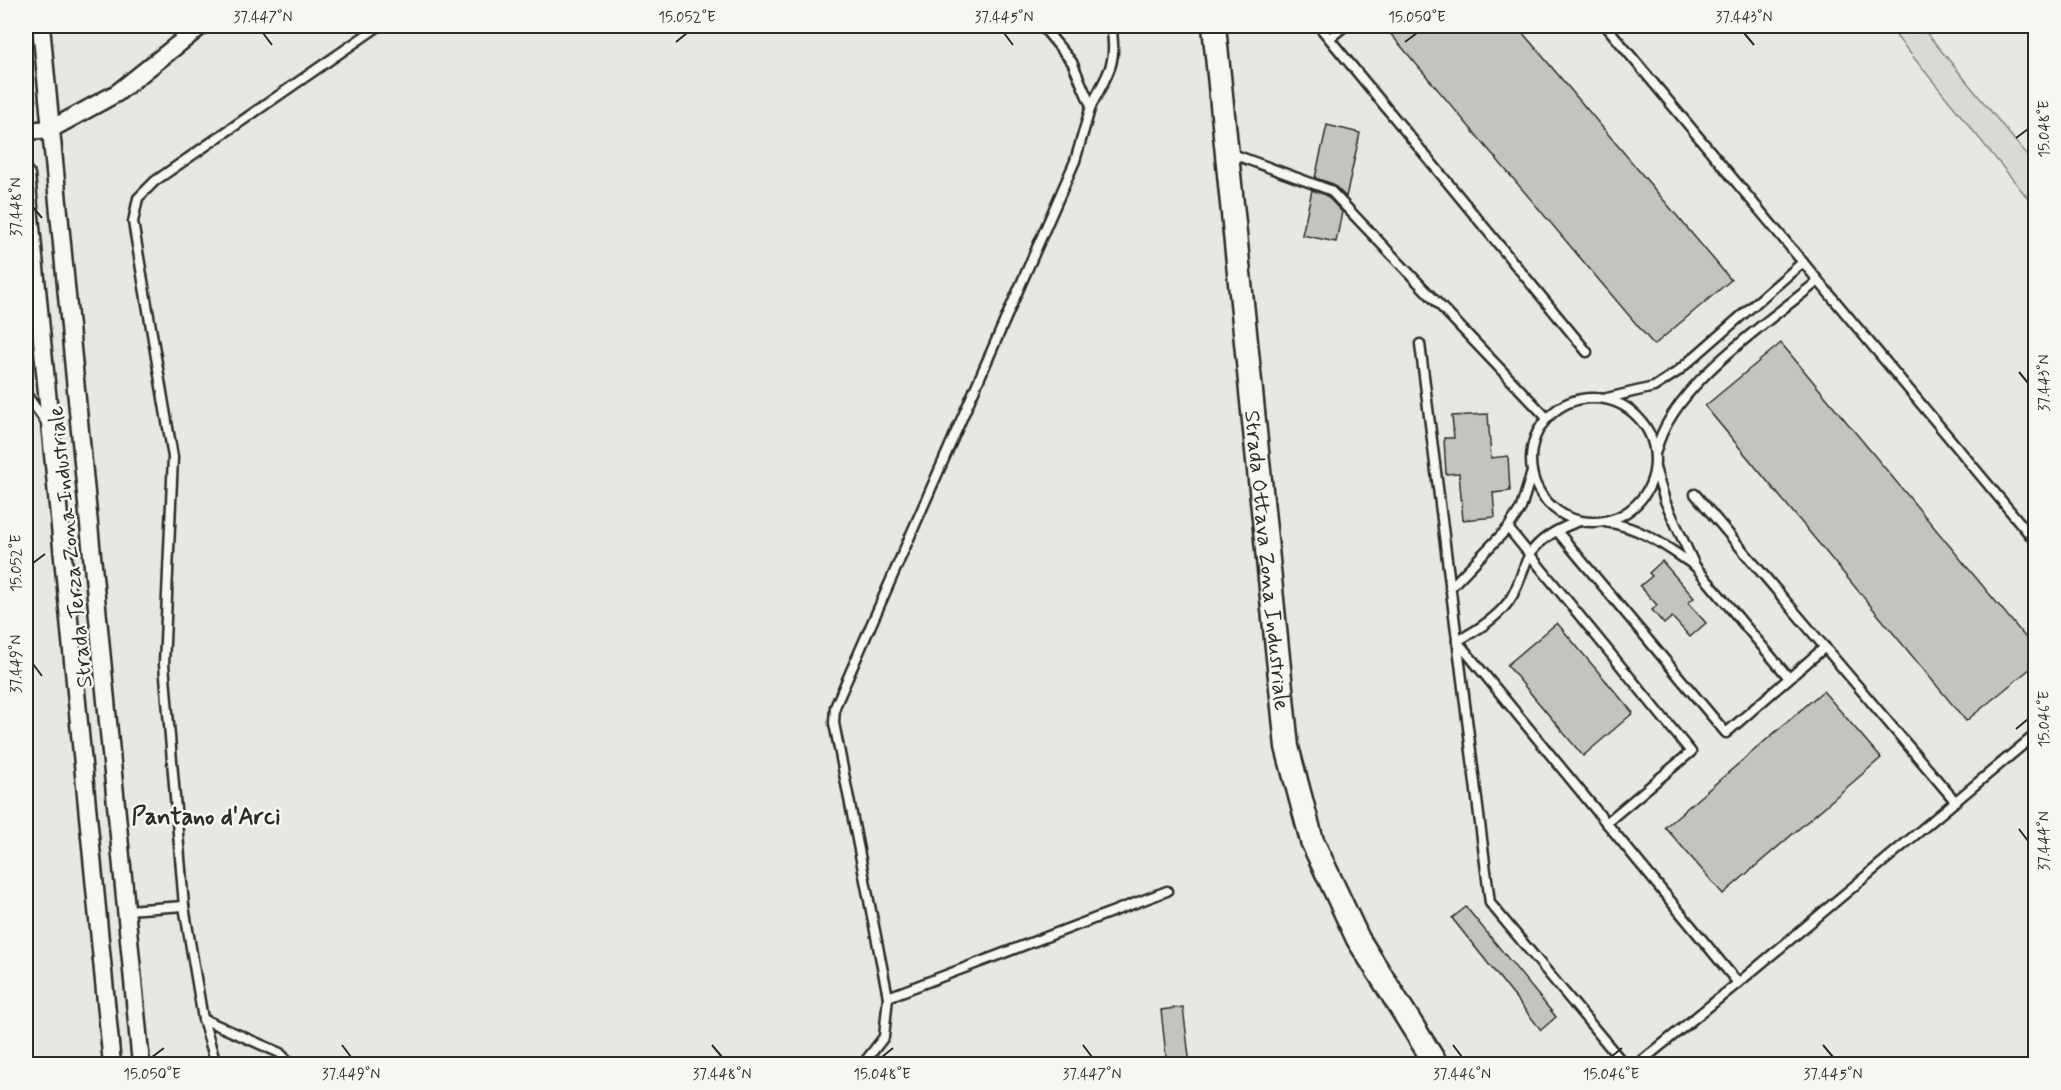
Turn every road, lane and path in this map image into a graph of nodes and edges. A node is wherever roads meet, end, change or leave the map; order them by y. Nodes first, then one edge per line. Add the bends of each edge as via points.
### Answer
1 (41, 26) edge
2 (201, 26) edge
3 (379, 26) edge
4 (1041, 26) edge
5 (1111, 26) edge
6 (1214, 26) edge
7 (1319, 26) edge
8 (1345, 26) edge
9 (1606, 26) edge
10 (1330, 38) junction
11 (1091, 106) junction
12 (51, 129) junction
13 (26, 131) edge
14 (1226, 152) junction
15 (26, 175) edge
16 (1803, 262) junction
17 (1818, 281) junction
18 (1420, 344) dead end
19 (1587, 352) dead end
20 (26, 394) edge
21 (1604, 398) junction
22 (1547, 418) junction
23 (50, 429) junction
24 (1655, 454) junction
25 (1655, 467) junction
26 (1532, 472) junction
27 (1695, 494) dead end
28 (1580, 521) junction
29 (1600, 522) junction
30 (1508, 528) junction
31 (1557, 531) junction
32 (2036, 542) edge
33 (1530, 554) junction
34 (1695, 566) junction
35 (1450, 588) junction
36 (1457, 641) junction
37 (1825, 647) junction
38 (1789, 678) junction
39 (2036, 734) edge
40 (1955, 801) junction
41 (1606, 823) junction
42 (1167, 891) dead end
43 (184, 906) junction
44 (127, 910) junction
45 (130, 943) junction
46 (100, 945) junction
47 (1738, 983) junction
48 (888, 997) junction
49 (203, 1019) junction
50 (1435, 1064) edge
51 (112, 1065) edge
52 (141, 1065) edge
53 (216, 1065) edge
54 (291, 1065) edge
55 (863, 1065) edge
56 (1623, 1065) edge
57 (1638, 1065) edge

1 - 12 street, Strada Terza Zona Industriale
2 - 12 street via 117,93
3 - 43 lane via 155,181 138,198 133,222 172,457 164,664
4 - 11 lane via 1072,62
5 - 11 lane via 1113,63
6 - 14 main road, Strada Ottava Zona Industriale
7 - 10 lane
8 - 10 lane
9 - 16 lane
10 - 19 lane
11 - 48 lane via 1075,161 835,707 834,723
12 - 13 street
12 - 44 street, Strada Terza Zona Industriale
14 - 22 lane via 1330,190
14 - 50 main road, Strada Ottava Zona Industriale via 1287,747 1312,840 1354,930
15 - 23 street, Strada Terza Zona Industriale
16 - 17 lane
16 - 21 lane via 1677,372 1654,387
17 - 24 lane via 1691,387 1661,431
17 - 32 lane
18 - 35 lane
20 - 23 lane
21 - 22 lane via 1583,398 1564,405
21 - 24 lane via 1639,417
22 - 26 lane via 1536,434
23 - 46 street, Strada Terza Zona Industriale
24 - 25 lane
25 - 29 lane via 1651,484 1630,510
25 - 34 lane via 1665,501
26 - 28 lane via 1549,504
26 - 30 lane via 1521,508
27 - 37 lane
28 - 29 lane
28 - 31 lane
29 - 34 lane via 1628,526 1650,536
30 - 33 lane
30 - 35 lane
31 - 33 lane
31 - 38 lane via 1726,733
33 - 36 lane via 1523,577 1508,602 1480,628
33 - 41 lane via 1691,752
34 - 38 lane
35 - 36 lane
36 - 41 lane
36 - 56 lane via 1490,903
37 - 38 lane
37 - 40 lane
39 - 40 lane
40 - 47 lane
41 - 47 lane
42 - 48 lane
43 - 44 lane
43 - 49 lane
44 - 45 street, Strada Terza Zona Industriale
45 - 46 street
45 - 52 street, Strada Terza Zona Industriale
46 - 51 street, Strada Terza Zona Industriale
47 - 57 lane
48 - 55 lane via 884,1037
49 - 53 lane
49 - 54 lane via 280,1053

